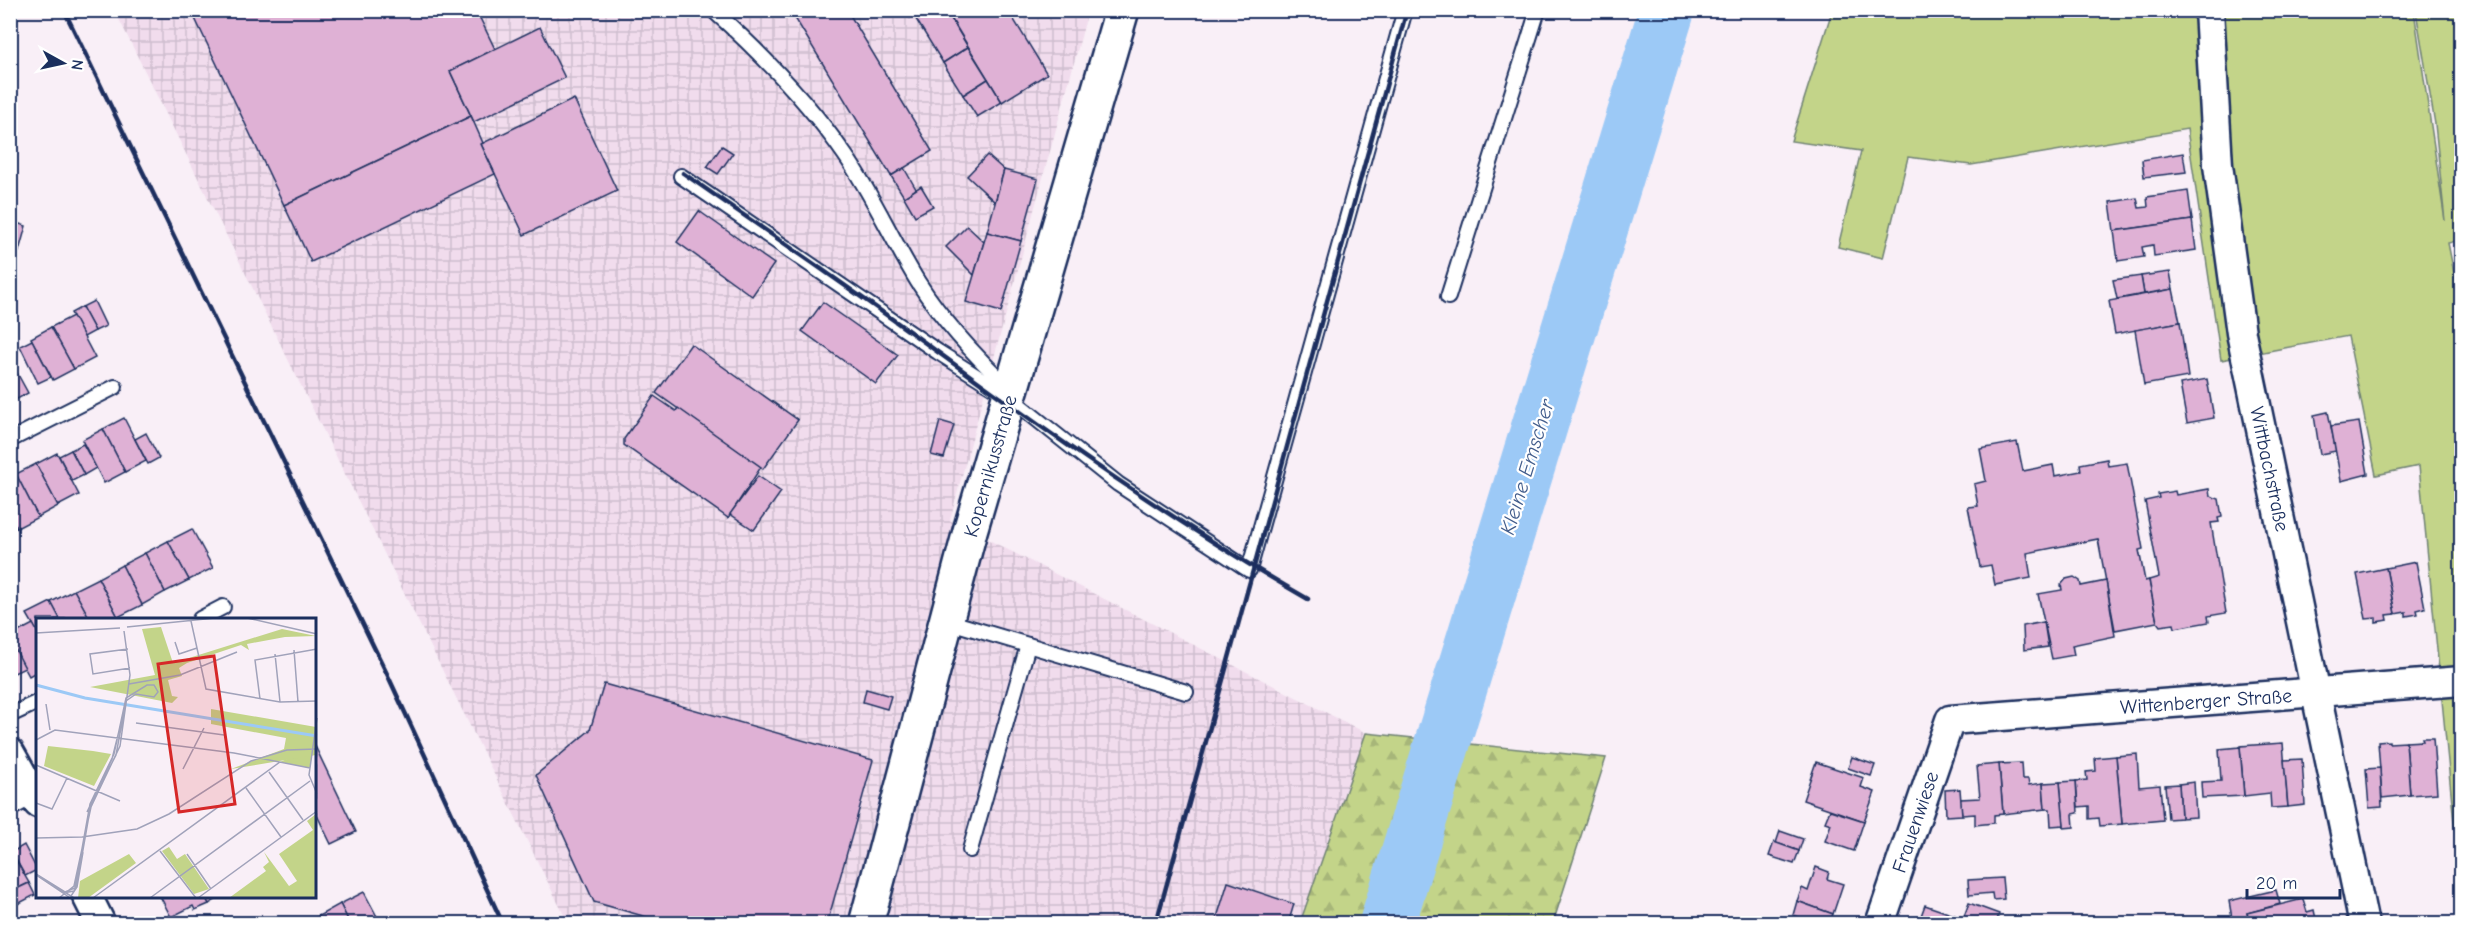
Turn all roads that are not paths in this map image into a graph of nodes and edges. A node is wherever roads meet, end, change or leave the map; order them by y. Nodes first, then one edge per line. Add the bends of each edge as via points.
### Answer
1 (1122, 10) edge
2 (1405, 10) edge
3 (1538, 10) edge
4 (2209, 10) edge
5 (718, 12) edge
6 (681, 176) dead end
7 (1448, 297) dead end
8 (116, 387) dead end
9 (1010, 394) junction
10 (10, 440) edge
11 (223, 607) dead end
12 (202, 618) edge
13 (947, 621) junction
14 (1028, 645) junction
15 (2462, 681) edge
16 (1186, 692) dead end
17 (2317, 693) junction
18 (36, 703) edge
19 (10, 716) edge
20 (1950, 720) joint
21 (10, 753) edge
22 (27, 803) edge
23 (970, 850) dead end
24 (88, 898) edge
25 (101, 924) edge
26 (866, 924) edge
27 (1880, 924) edge
28 (2364, 924) edge

1 - 9 street, Kopernikusstraße
2 - 9 lane via 1249,570 1118,484
3 - 7 lane
4 - 17 street, Wittbachstraße via 2218,165 2241,333
5 - 9 lane via 816,116 856,172 919,284
6 - 9 lane
8 - 10 lane
9 - 13 street, Kopernikusstraße
11 - 12 lane
13 - 14 lane
13 - 26 street, Kopernikusstraße
14 - 16 lane
14 - 23 lane
15 - 17 street, Wittenberger Straße
17 - 20 street, Wittenberger Straße
17 - 28 street, Wittbachstraße
18 - 19 lane
20 - 27 street, Frauenwiese
21 - 22 street
24 - 25 street

